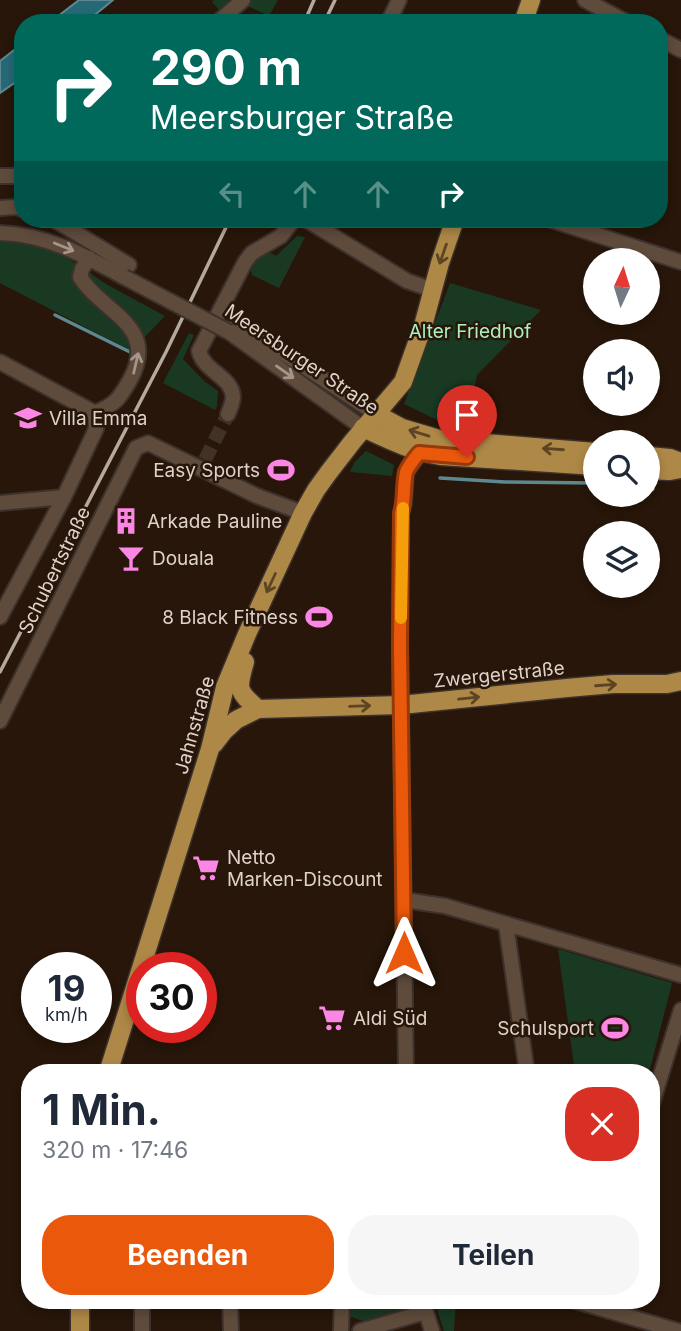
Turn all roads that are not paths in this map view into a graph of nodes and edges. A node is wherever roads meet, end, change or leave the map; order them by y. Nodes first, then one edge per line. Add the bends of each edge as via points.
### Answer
1 (243, 0) edge
2 (585, 0) edge
3 (227, 14) edge
4 (611, 14) edge
5 (66, 228) edge
6 (287, 228) edge
7 (320, 228) edge
8 (452, 228) edge
9 (576, 228) edge
10 (0, 233) edge
11 (89, 258) junction
12 (681, 262) edge
13 (127, 271) junction
14 (433, 290) junction
15 (232, 329) junction
16 (0, 362) edge
17 (95, 413) junction
18 (228, 414) tunnel mouth
19 (376, 414) junction
20 (363, 428) junction
21 (583, 451) edge
22 (419, 453) junction
23 (660, 457) edge
24 (681, 462) edge
25 (583, 465) edge
26 (681, 469) edge
27 (660, 471) edge
28 (64, 497) junction
29 (0, 503) edge
30 (303, 513) junction
31 (257, 613) junction
32 (0, 617) edge
33 (681, 681) edge
34 (401, 705) junction
35 (258, 709) junction
36 (0, 721) edge
37 (210, 749) junction
38 (404, 900) junction
39 (506, 924) junction
40 (681, 975) edge
41 (681, 1010) edge
42 (111, 1064) edge
43 (406, 1064) edge
44 (526, 1064) edge
45 (660, 1079) edge
46 (80, 1309) edge
47 (142, 1309) edge
48 (230, 1309) edge
49 (342, 1309) edge
50 (415, 1309) edge
51 (424, 1309) edge
52 (611, 1309) edge
53 (80, 1331) edge
54 (142, 1331) edge
55 (231, 1331) edge
56 (341, 1331) edge
57 (360, 1331) edge
58 (432, 1331) edge
59 (678, 1331) edge

1 - 3 street
2 - 4 street
5 - 13 street, Meersburger Straße
6 - 18 street via 244,261 199,351 201,360 230,385 233,398
7 - 14 street via 407,281
8 -> 14 main road, Jahnstraße
9 - 12 street
10 -> 11 street, Meersburger Straße via 45,240
11 - 13 street, Meersburger Straße
17 -> 11 street via 120,399 139,356 136,337 122,317 80,277
13 - 15 street, Meersburger Straße, bridge
14 - 19 main road, Jahnstraße via 403,382
15 - 19 street, Meersburger Straße via 294,360
15 -> 20 street, Meersburger Straße
16 - 17 street
17 - 28 street via 96,429
19 - 20 main road, Jahnstraße
21 -> 19 main road, Meersburger Straße via 439,439
20 - 22 main road, Meersburger Straße
20 - 30 main road, Jahnstraße
22 - 25 main road, Meersburger Straße
22 - 34 street via 407,472 401,513
23 - 24 main road
26 - 27 main road
28 - 29 street
28 - 32 street
30 -> 31 main road, Jahnstraße
30 - 36 street, Schubertstraße via 257,496 202,464 148,443 136,448
31 - 35 main road via 239,683 242,696
31 - 37 main road, Jahnstraße via 225,687
34 -> 33 main road, Zwergerstraße
35 -> 34 main road, Zwergerstraße
34 - 38 street
35 - 37 main road via 236,720
37 - 42 main road, Jahnstraße
38 - 39 street via 445,906
38 - 43 street
39 - 40 street
39 - 44 street
41 - 45 street
46 - 53 main road
47 - 54 street
48 - 55 street
49 - 56 street
50 - 57 street
51 - 58 street
52 - 59 street

